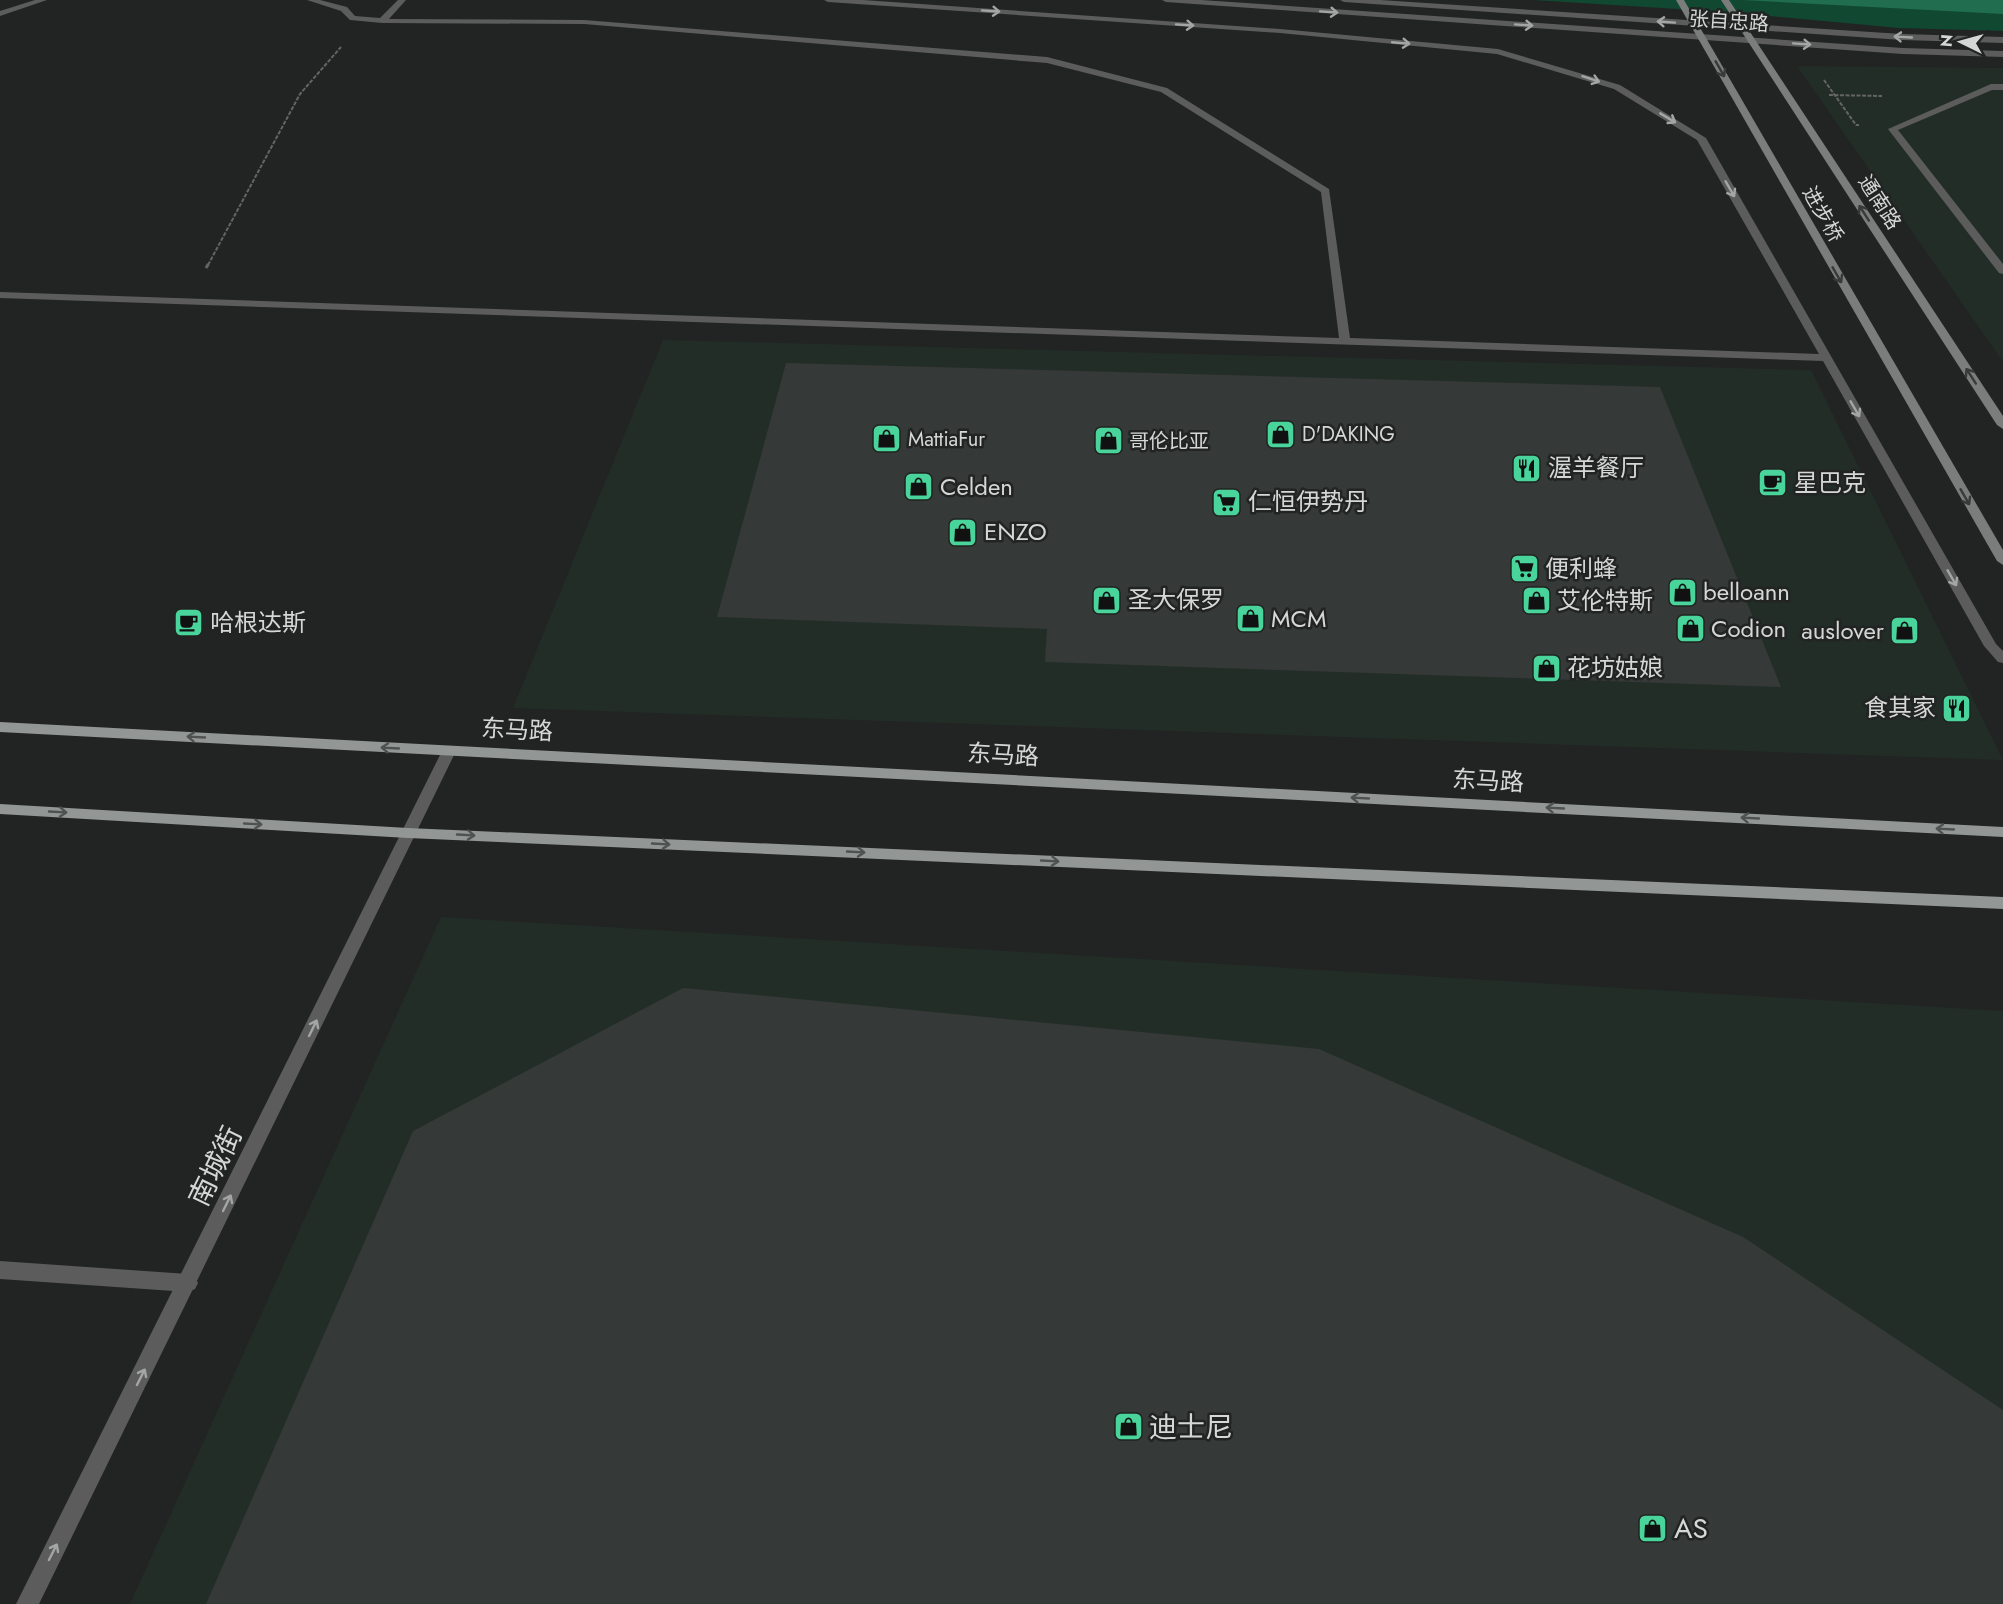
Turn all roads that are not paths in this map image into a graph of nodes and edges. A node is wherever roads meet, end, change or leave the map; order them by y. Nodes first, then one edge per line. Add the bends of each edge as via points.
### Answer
1 (44, 0) edge
2 (311, 0) edge
3 (402, 0) edge
4 (828, 0) edge
5 (1166, 0) edge
6 (1344, 0) edge
7 (1680, 0) edge
8 (1725, 0) edge
9 (0, 14) edge
10 (382, 21) junction
11 (2003, 40) edge
12 (2003, 54) edge
13 (2003, 87) edge
14 (2003, 271) edge
15 (0, 295) edge
16 (1345, 342) junction
17 (1826, 358) junction
18 (2003, 425) edge
19 (2003, 561) edge
20 (2003, 659) edge
21 (0, 727) edge
22 (449, 751) junction
23 (0, 809) edge
24 (408, 832) junction
25 (2003, 832) edge
26 (2003, 903) edge
27 (0, 1270) edge
28 (188, 1283) junction
29 (27, 1604) edge

1 - 9 street
2 - 10 street via 344,9 353,18
3 - 10 street
4 -> 17 street via 1280,31 1497,52 1617,87 1701,138
5 -> 12 street, 张自忠路
11 -> 6 street, 张自忠路 via 1902,37
7 -> 19 main road, 进步桥
18 -> 8 main road, 通南路
10 - 16 street via 584,22 1047,60 1164,90 1326,191
13 - 14 street via 1991,87 1893,129
15 - 16 street
16 - 17 street
17 -> 20 street via 1991,646
22 -> 21 main road, 东马路
22 - 24 street, 南城街
25 -> 22 main road, 东马路
23 -> 24 main road
24 -> 26 main road
28 -> 24 street, 南城街
27 - 28 street
29 -> 28 street, 南城街

